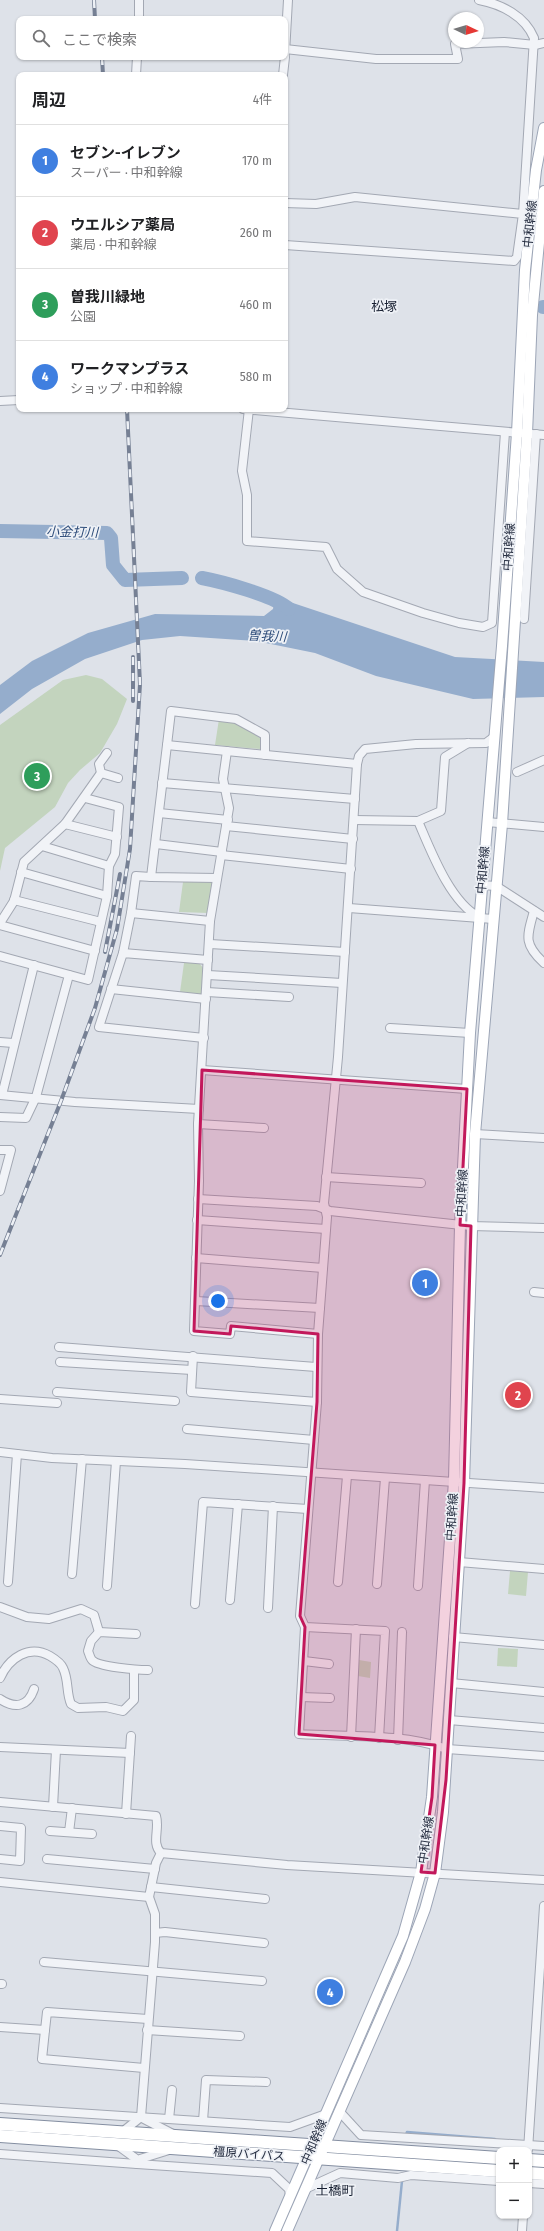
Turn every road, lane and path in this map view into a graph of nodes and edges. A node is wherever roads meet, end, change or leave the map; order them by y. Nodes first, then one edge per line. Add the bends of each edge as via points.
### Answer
1 (139, 0) edge
2 (288, 0) edge
3 (479, 0) edge
4 (139, 16) edge
5 (287, 16) edge
6 (544, 43) edge
7 (534, 45) junction
8 (288, 49) edge
9 (137, 60) edge
10 (285, 60) edge
11 (136, 72) edge
12 (283, 72) edge
13 (544, 128) edge
14 (544, 190) edge
15 (288, 203) edge
16 (534, 216) edge
17 (288, 245) edge
18 (514, 261) junction
19 (525, 270) junction
20 (16, 400) edge
21 (0, 401) edge
22 (249, 412) edge
23 (282, 412) edge
24 (505, 432) junction
25 (531, 434) edge
26 (524, 619) dead end
27 (495, 735) junction
28 (468, 742) junction
29 (167, 745) junction
30 (227, 751) junction
31 (107, 752) dead end
32 (265, 755) junction
33 (544, 760) edge
34 (358, 764) junction
35 (517, 772) dead end
36 (101, 773) junction
37 (118, 778) dead end
38 (162, 782) junction
39 (225, 788) junction
40 (85, 798) junction
41 (355, 798) junction
42 (159, 813) junction
43 (354, 820) junction
44 (418, 821) junction
45 (487, 822) junction
46 (227, 823) junction
47 (65, 824) junction
48 (502, 824) junction
49 (544, 827) edge
50 (116, 836) junction
51 (353, 839) junction
52 (156, 844) junction
53 (42, 846) junction
54 (221, 853) junction
55 (109, 866) junction
56 (351, 869) junction
57 (21, 872) junction
58 (151, 877) junction
59 (217, 878) junction
60 (482, 885) junction
61 (496, 886) junction
62 (107, 896) junction
63 (14, 900) junction
64 (349, 908) junction
65 (534, 911) junction
66 (131, 914) junction
67 (480, 917) junction
68 (544, 917) edge
69 (492, 919) junction
70 (101, 922) junction
71 (210, 922) junction
72 (0, 924) edge
73 (210, 944) junction
74 (94, 951) junction
75 (345, 952) junction
76 (123, 953) junction
77 (0, 956) edge
78 (208, 960) junction
79 (544, 963) edge
80 (34, 965) junction
81 (69, 975) junction
82 (208, 975) junction
83 (342, 983) junction
84 (111, 989) junction
85 (207, 995) junction
86 (289, 997) dead end
87 (390, 1028) dead end
88 (470, 1033) junction
89 (204, 1038) junction
90 (0, 1042) edge
91 (13, 1043) junction
92 (202, 1070) junction
93 (336, 1080) junction
94 (467, 1089) junction
95 (1, 1095) edge
96 (36, 1098) junction
97 (199, 1109) junction
98 (0, 1117) edge
99 (198, 1124) junction
100 (264, 1128) dead end
101 (475, 1134) junction
102 (544, 1138) edge
103 (0, 1150) edge
104 (3, 1173) edge
105 (326, 1177) junction
106 (421, 1183) dead end
107 (0, 1191) edge
108 (198, 1199) junction
109 (325, 1208) junction
110 (197, 1220) junction
111 (460, 1224) junction
112 (471, 1226) junction
113 (544, 1228) edge
114 (326, 1229) junction
115 (196, 1258) junction
116 (323, 1268) junction
117 (534, 1292) dead end
118 (544, 1293) edge
119 (196, 1301) junction
120 (320, 1308) junction
121 (318, 1334) junction
122 (59, 1347) dead end
123 (193, 1356) junction
124 (60, 1362) dead end
125 (316, 1367) junction
126 (192, 1370) junction
127 (57, 1392) dead end
128 (0, 1399) edge
129 (176, 1401) dead end
130 (317, 1402) junction
131 (57, 1403) dead end
132 (187, 1430) dead end
133 (314, 1440) junction
134 (0, 1452) edge
135 (17, 1454) junction
136 (82, 1459) junction
137 (116, 1461) junction
138 (312, 1474) junction
139 (347, 1476) junction
140 (385, 1478) junction
141 (425, 1480) junction
142 (459, 1482) junction
143 (544, 1488) edge
144 (238, 1504) junction
145 (273, 1506) junction
146 (308, 1509) junction
147 (459, 1562) junction
148 (544, 1570) edge
149 (72, 1574) dead end
150 (8, 1582) dead end
151 (338, 1582) dead end
152 (377, 1584) dead end
153 (107, 1586) dead end
154 (418, 1586) dead end
155 (230, 1600) dead end
156 (195, 1604) dead end
157 (0, 1607) edge
158 (268, 1608) dead end
159 (305, 1627) junction
160 (356, 1629) junction
161 (99, 1632) junction
162 (402, 1632) dead end
163 (136, 1634) dead end
164 (453, 1638) junction
165 (544, 1646) edge
166 (304, 1661) junction
167 (329, 1664) dead end
168 (148, 1670) dead end
169 (134, 1671) junction
170 (0, 1678) edge
171 (451, 1683) junction
172 (34, 1689) dead end
173 (544, 1692) edge
174 (301, 1697) junction
175 (330, 1698) dead end
176 (0, 1699) edge
177 (449, 1720) junction
178 (544, 1728) edge
179 (131, 1736) dead end
180 (351, 1737) junction
181 (379, 1738) junction
182 (398, 1740) junction
183 (435, 1745) junction
184 (0, 1747) edge
185 (447, 1749) junction
186 (56, 1750) junction
187 (130, 1753) junction
188 (544, 1756) edge
189 (0, 1802) edge
190 (53, 1807) junction
191 (72, 1808) junction
192 (126, 1814) junction
193 (0, 1826) edge
194 (50, 1831) dead end
195 (69, 1832) junction
196 (92, 1834) dead end
197 (161, 1853) junction
198 (0, 1859) edge
199 (47, 1859) dead end
200 (155, 1869) junction
201 (421, 1872) junction
202 (435, 1873) junction
203 (544, 1880) edge
204 (0, 1882) edge
205 (151, 1887) junction
206 (150, 1897) junction
207 (265, 1899) dead end
208 (544, 1906) edge
209 (155, 1934) junction
210 (264, 1943) dead end
211 (44, 1962) dead end
212 (151, 1972) junction
213 (262, 1981) dead end
214 (148, 2020) junction
215 (0, 2027) edge
216 (45, 2030) junction
217 (147, 2030) junction
218 (240, 2036) dead end
219 (144, 2068) junction
220 (266, 2082) dead end
221 (172, 2090) dead end
222 (0, 2108) edge
223 (339, 2111) junction
224 (326, 2114) junction
225 (141, 2117) junction
226 (169, 2119) junction
227 (203, 2120) junction
228 (0, 2124) edge
229 (121, 2133) junction
230 (0, 2136) edge
231 (179, 2137) junction
232 (115, 2144) junction
233 (313, 2146) junction
234 (544, 2146) edge
235 (325, 2147) junction
236 (515, 2147) edge
237 (528, 2147) edge
238 (532, 2148) edge
239 (175, 2149) junction
240 (0, 2154) edge
241 (307, 2158) junction
242 (496, 2158) edge
243 (320, 2159) junction
244 (532, 2160) edge
245 (544, 2161) edge
246 (138, 2164) junction
247 (496, 2170) edge
248 (532, 2172) edge
249 (544, 2174) edge
250 (496, 2181) edge
251 (532, 2183) edge
252 (544, 2184) edge
253 (305, 2189) junction
254 (290, 2196) junction
255 (523, 2219) edge
256 (275, 2231) edge
257 (287, 2231) edge
258 (522, 2231) edge

1 - 4 street
2 - 5 street
3 - 7 street via 501,6 525,23 531,32
6 - 7 street
7 - 8 street via 504,42 455,44 458,59 376,59
7 - 16 street
9 - 11 street
10 - 12 street
13 - 16 main road, 中和幹線 via 536,170
14 - 16 main road, 中和幹線
15 - 16 street via 316,204 355,197
16 - 18 street
16 - 19 main road, 中和幹線
16 - 25 main road, 中和幹線
17 - 18 street
18 - 19 street
19 - 25 main road, 中和幹線
20 - 21 street
22 - 24 street via 242,471 247,494 247,542 326,547 337,569 363,592 424,613 482,627 492,623
23 - 24 street
24 - 25 street
25 - 26 street
25 - 27 main road, 中和幹線 via 502,646
25 - 48 main road, 中和幹線 via 513,645
27 - 28 street via 486,742
27 - 45 main road, 中和幹線
28 - 34 street via 365,749 359,756
28 - 44 street via 445,757 440,811
29 - 30 street
29 - 32 street via 171,711 236,718 265,735
29 - 38 street
30 - 32 street
30 - 39 street via 223,779
31 - 36 street via 99,764
32 - 34 street
33 - 35 street
34 - 41 street
36 - 37 street
36 - 40 street
38 - 39 street
38 - 42 street
39 - 41 street
39 - 46 street via 229,808
40 - 47 street
40 - 50 street via 119,807
41 - 43 street
42 - 46 street
42 - 52 street
43 - 44 street
43 - 51 street
44 - 67 street via 443,876 469,912
45 - 48 street
45 - 60 main road, 中和幹線
46 - 51 street
46 - 54 street
47 - 50 street
47 - 53 street
48 - 49 street
48 - 61 main road, 中和幹線
50 - 55 street via 115,854
51 - 56 street
52 - 54 street
52 - 58 street
53 - 55 street
53 - 57 street via 24,862
54 - 56 street
54 - 59 street
55 - 62 street
56 - 64 street
57 - 62 street
57 - 63 street
58 - 59 street
58 - 66 street via 136,876
59 - 71 street
60 - 61 street
60 - 67 main road, 中和幹線
61 - 65 street
61 - 69 main road, 中和幹線
62 - 70 street
63 - 70 street
63 - 72 street
64 - 67 street
64 - 75 street
65 - 68 street
65 - 79 street via 527,937 533,953
66 - 71 street
66 - 76 street
67 - 69 street
67 - 88 main road, 中和幹線
69 - 101 main road, 中和幹線
70 - 74 street
71 - 73 street
72 - 74 street
73 - 75 street
73 - 78 street
74 - 81 street via 88,980
75 - 83 street
76 - 78 street
76 - 84 street
77 - 80 street
78 - 82 street
80 - 81 street
80 - 91 street
81 - 96 street
82 - 83 street
82 - 85 street
83 - 93 street
84 - 85 street
84 - 89 street via 99,1027
85 - 86 street
85 - 89 street
87 - 88 street
88 - 94 main road, 中和幹線
89 - 92 street
90 - 91 street
91 - 95 street
92 - 93 street
92 - 97 street
93 - 94 street
93 - 105 street
94 - 111 main road, 中和幹線
95 - 96 street
96 - 97 street
96 - 98 street via 26,1118
97 - 99 street
99 - 100 street
99 - 108 street
101 - 102 street
101 - 112 main road, 中和幹線
103 - 104 street via 11,1150
104 - 107 street
105 - 106 street
105 - 109 street
108 - 109 street
108 - 110 street
109 - 111 street via 330,1211
109 - 114 street
110 - 114 street
110 - 115 street
111 - 112 street
111 - 142 main road, 中和幹線
112 - 113 street
112 - 142 main road, 中和幹線
114 - 116 street
115 - 116 street
115 - 119 street
116 - 120 street
117 - 118 street
119 - 120 street
119 - 121 street via 194,1331 230,1334 231,1326
120 - 121 street
121 - 125 street
122 - 123 street
123 - 125 street
123 - 126 street
124 - 126 street
125 - 130 street
126 - 130 street via 191,1392
127 - 129 street
128 - 131 street
130 - 133 street
132 - 133 street
133 - 138 street
134 - 135 street
135 - 136 street
135 - 150 street
136 - 137 street
136 - 149 street
137 - 138 street
137 - 153 street
138 - 139 street
138 - 146 street
139 - 140 street
139 - 151 street
140 - 141 street
140 - 152 street
141 - 142 street
141 - 154 street
142 - 143 street
142 - 147 main road, 中和幹線
142 - 183 main road, 中和幹線
144 - 145 street
144 - 155 street
144 - 156 street via 203,1502
145 - 146 street
145 - 158 street
146 - 159 street via 300,1616
147 - 148 street
147 - 164 main road, 中和幹線
157 - 161 street via 27,1617 49,1619 81,1609 94,1615
159 - 160 street
159 - 166 street
160 - 180 street
160 - 181 street via 385,1630
161 - 163 street
161 - 169 street via 91,1641 88,1651 92,1660
162 - 182 street
164 - 165 street
164 - 171 main road, 中和幹線
166 - 167 street
166 - 174 street
168 - 169 street
169 - 170 street via 134,1700 129,1708 123,1711 106,1707 78,1708 71,1704 63,1667 56,1659 44,1653 31,1652 19,1655 10,1661
171 - 173 street
171 - 177 main road, 中和幹線
172 - 176 street via 27,1702 21,1705 10,1705
174 - 175 street
174 - 180 street via 299,1734
177 - 178 street
177 - 185 main road, 中和幹線
179 - 187 street
180 - 181 street
181 - 182 street
182 - 183 street
183 - 185 street
183 - 201 main road, 中和幹線 via 432,1797
184 - 186 street
185 - 188 street
185 - 202 main road, 中和幹線 via 446,1786
186 - 187 street
186 - 190 street
187 - 192 street
189 - 190 street
190 - 191 street
191 - 192 street
191 - 195 street
192 - 197 street via 156,1816 156,1845
193 - 198 street via 21,1828 20,1861
194 - 195 street
195 - 196 street
197 - 200 street
197 - 201 street via 287,1865
199 - 200 street
200 - 205 street
201 - 202 street
201 - 224 main road, 中和幹線 via 403,1936
202 - 203 street
202 - 223 main road, 中和幹線 via 425,1909 405,1962
204 - 206 street
205 - 206 street
205 - 207 street
206 - 209 street via 155,1914
208 - 237 street
209 - 210 street via 165,1932
209 - 212 street
211 - 212 street
212 - 213 street
212 - 214 street
214 - 216 street via 47,2012
214 - 217 street
215 - 216 street
216 - 219 street via 42,2059
217 - 218 street
217 - 219 street
219 - 225 street
220 - 227 street via 206,2080
221 - 226 street
222 - 225 street
223 - 235 main road, 中和幹線
223 - 236 street via 361,2135
224 - 227 street via 290,2127
224 - 233 main road, 中和幹線
225 - 226 street
225 - 229 street
225 - 231 street
226 - 227 street
228 - 229 highway, 橿原バイパス
229 - 231 highway, 橿原バイパス
230 - 232 highway, 橿原バイパス
231 - 233 highway, 橿原バイパス
232 - 239 highway, 橿原バイパス
232 - 246 street via 136,2158
233 - 235 highway, 橿原バイパス
233 - 241 main road, 中和幹線
234 - 238 street
235 - 242 highway, 橿原バイパス
235 - 243 main road, 中和幹線
239 - 241 highway, 橿原バイパス
239 - 246 street via 140,2159
240 - 246 street
241 - 243 highway, 橿原バイパス
241 - 254 main road, 中和幹線
243 - 247 highway, 橿原バイパス
243 - 253 main road, 中和幹線
244 - 245 highway
246 - 254 street via 272,2174 289,2189
248 - 249 highway
250 - 253 street via 411,2175 398,2178 340,2173
251 - 252 street
253 - 257 main road, 中和幹線
254 - 256 main road, 中和幹線
255 - 258 street

